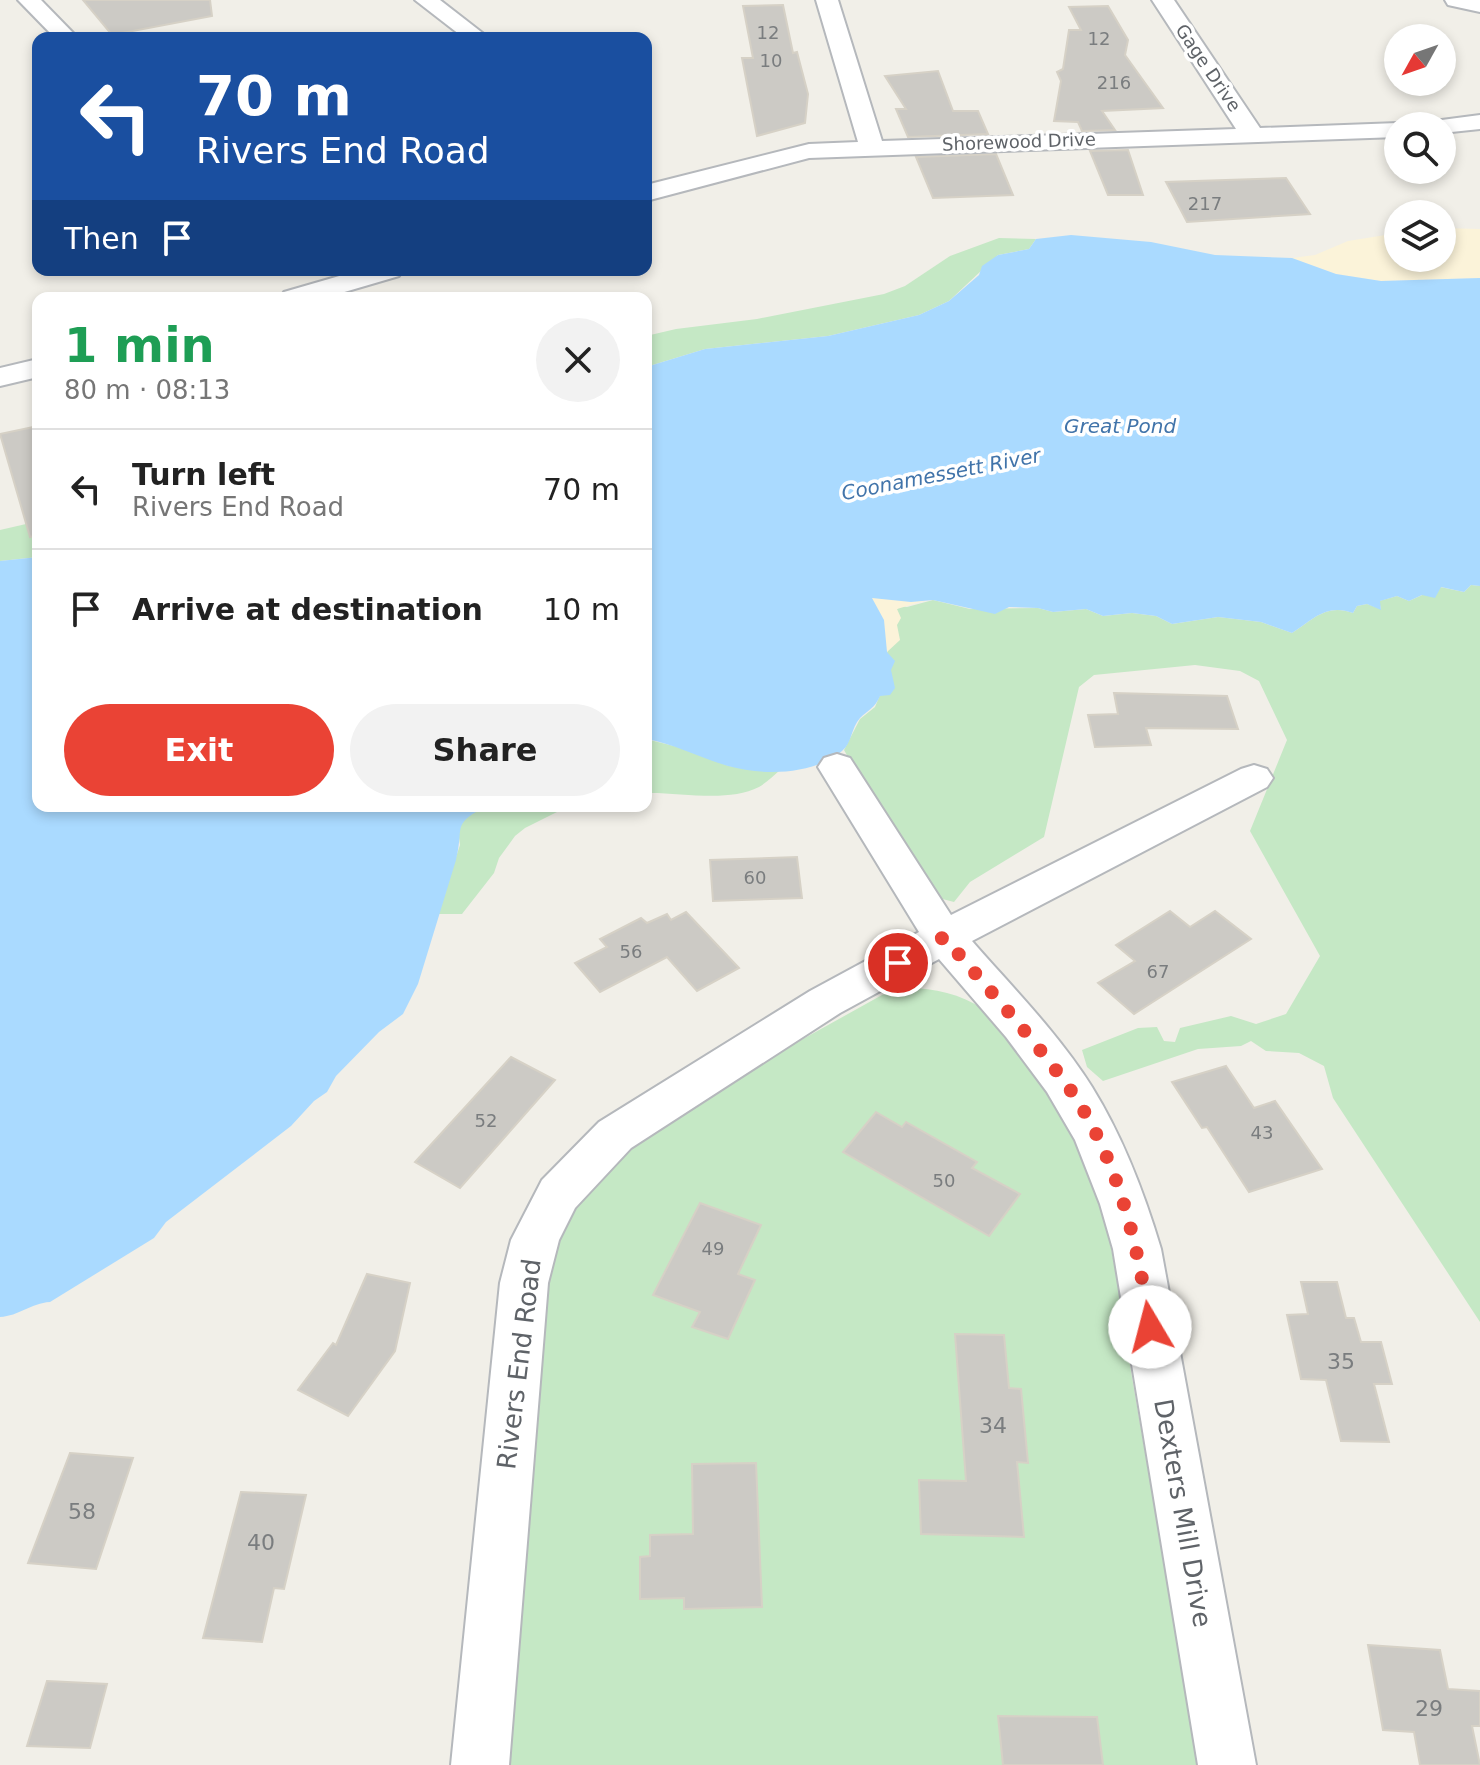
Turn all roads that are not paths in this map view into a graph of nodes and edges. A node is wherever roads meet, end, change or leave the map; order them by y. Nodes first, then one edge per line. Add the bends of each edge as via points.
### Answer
1 (29, 0) edge
2 (426, 0) edge
3 (827, 0) edge
4 (1163, 0) edge
5 (1456, 0) edge
6 (1480, 6) edge
7 (61, 32) edge
8 (470, 32) edge
9 (1480, 122) edge
10 (1456, 125) edge
11 (1384, 131) edge
12 (1253, 136) junction
13 (872, 147) junction
14 (656, 169) dead end
15 (677, 184) junction
16 (652, 191) edge
17 (368, 276) edge
18 (314, 292) edge
19 (32, 369) edge
20 (0, 377) edge
21 (837, 767) dead end
22 (1254, 778) dead end
23 (944, 937) junction
24 (480, 1765) edge
25 (1227, 1765) edge

1 - 7 street
2 - 8 street
3 - 13 street
4 - 12 street, Gage Drive
5 - 6 street
9 - 10 street
11 - 12 street, Shorewood Drive
12 - 13 street, Shorewood Drive
13 - 15 street, Shorewood Drive via 784,156
14 - 15 street
15 - 16 street, Shorewood Drive
17 - 18 street
19 - 20 street
21 - 23 street, Dexters Mill Drive
22 - 23 street, Rivers End Road
23 - 24 street, Rivers End Road via 825,1002 633,1121 576,1172 547,1212 524,1283
23 - 25 street, Dexters Mill Drive via 1063,1079 1101,1146 1126,1208

